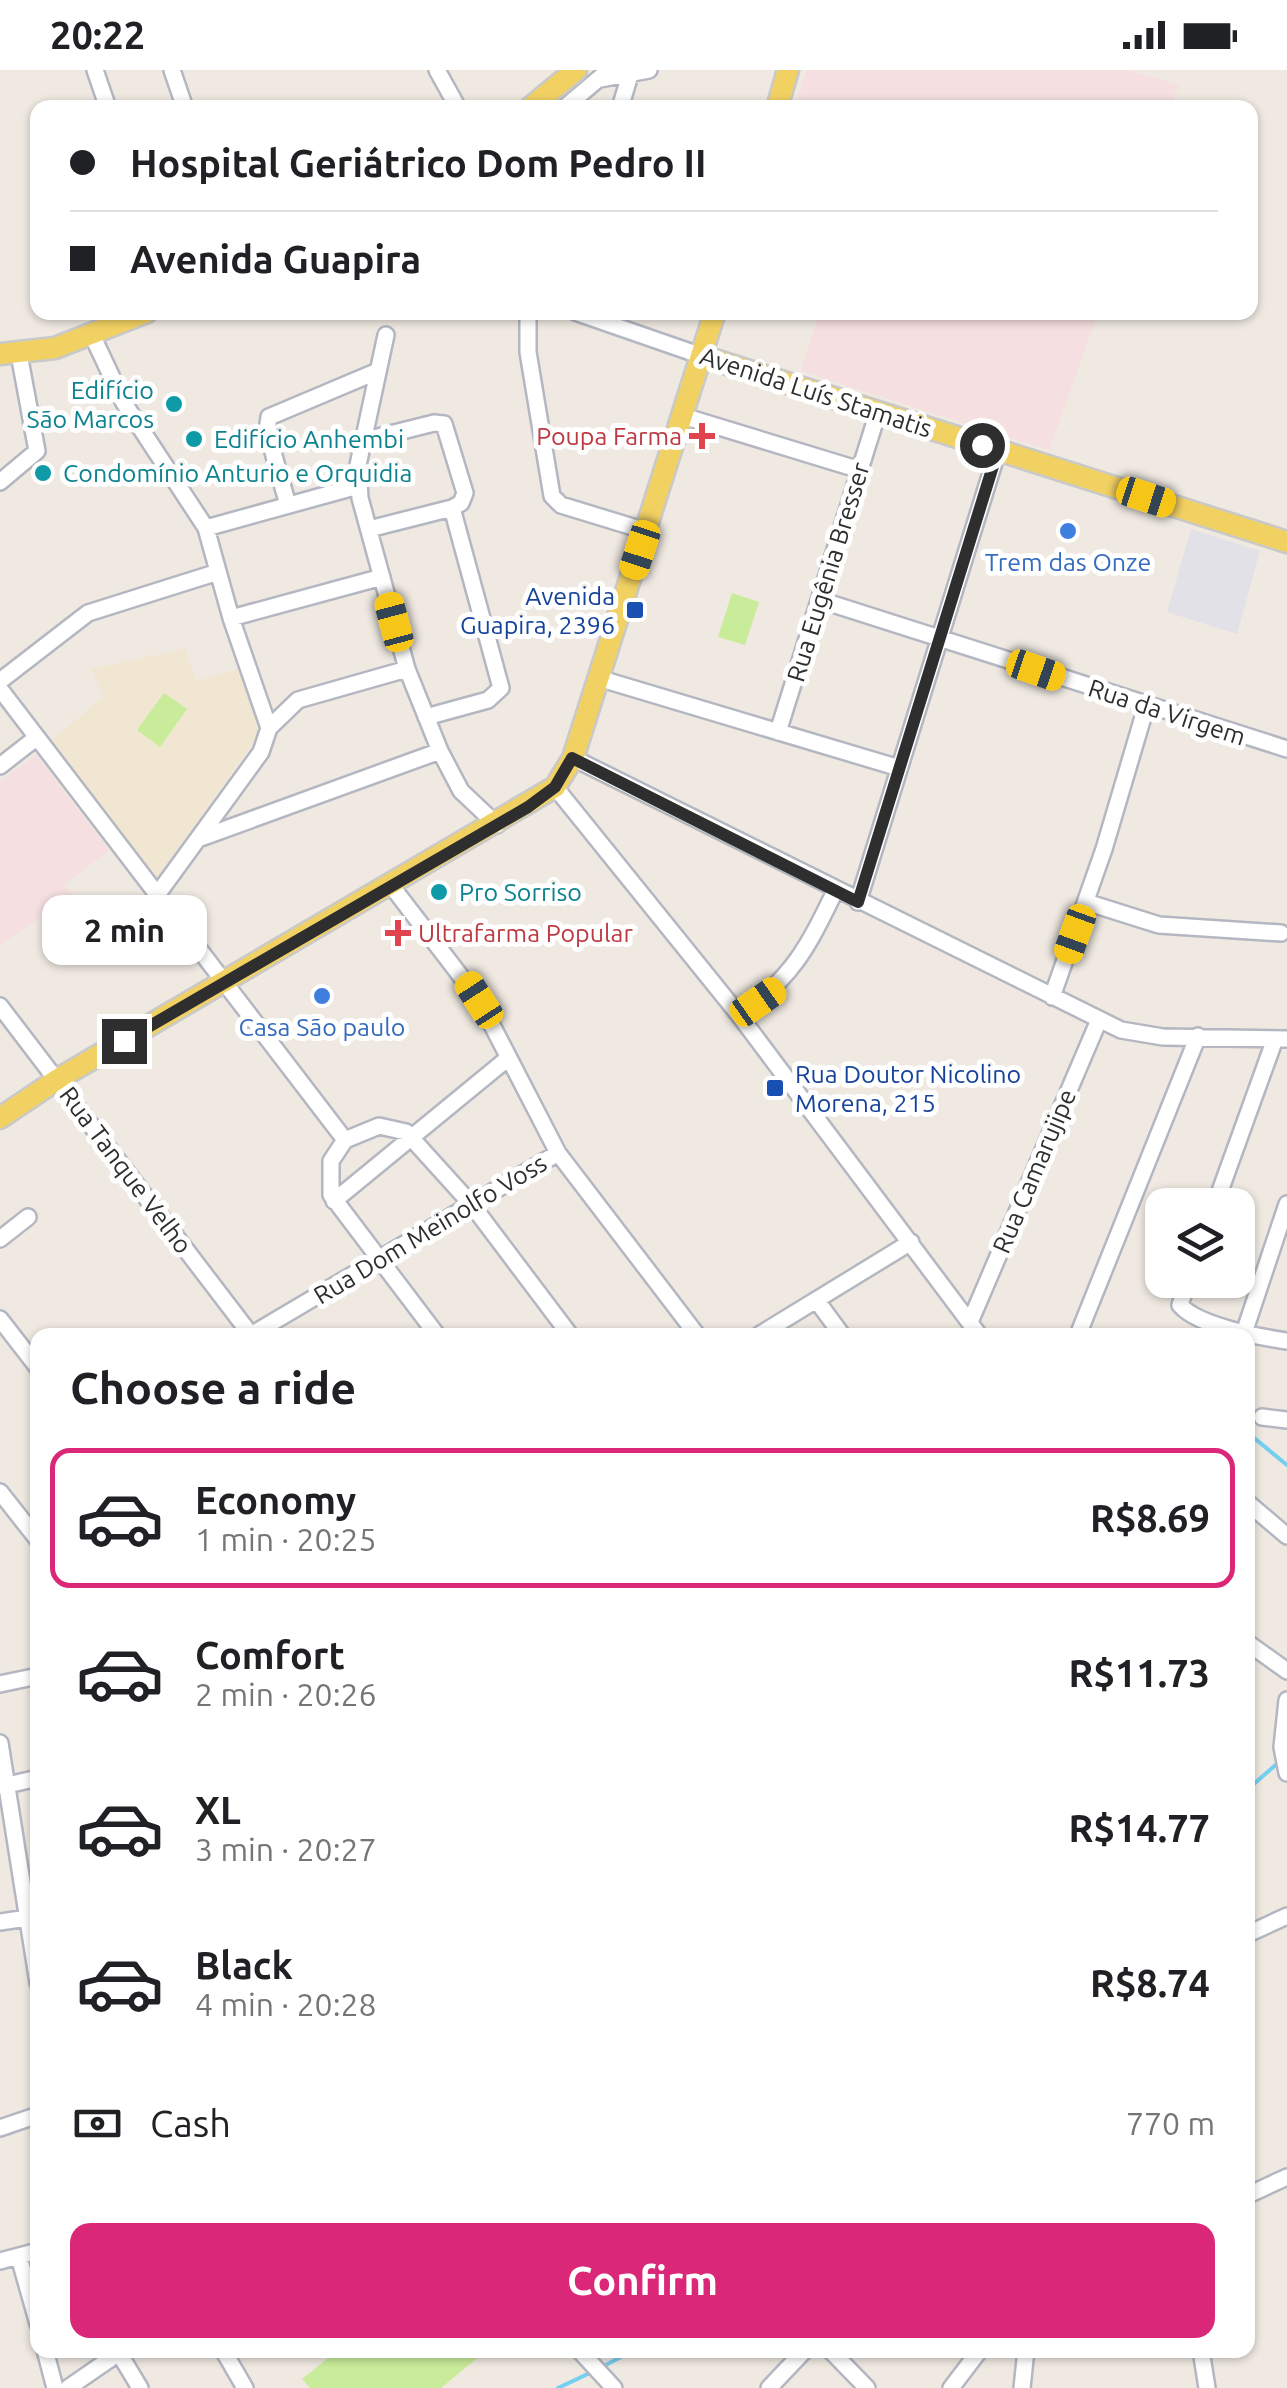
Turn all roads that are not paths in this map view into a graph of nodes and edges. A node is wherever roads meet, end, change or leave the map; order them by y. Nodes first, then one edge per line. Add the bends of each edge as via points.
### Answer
1 (95, 70) edge
2 (172, 70) edge
3 (437, 70) edge
4 (649, 70) edge
5 (788, 70) edge
6 (566, 75) edge
7 (602, 75) edge
8 (630, 75) junction
9 (105, 100) edge
10 (183, 100) edge
11 (454, 100) edge
12 (539, 100) edge
13 (573, 100) edge
14 (622, 100) edge
15 (779, 100) edge
16 (129, 320) edge
17 (528, 320) edge
18 (598, 320) edge
19 (713, 320) edge
20 (386, 335) dead end
21 (92, 336) junction
22 (10, 354) edge
23 (702, 356) junction
24 (378, 371) junction
25 (878, 412) junction
26 (683, 416) junction
27 (362, 441) junction
28 (998, 450) junction
29 (860, 470) junction
30 (0, 482) edge
31 (358, 486) junction
32 (288, 505) junction
33 (452, 508) junction
34 (206, 528) junction
35 (368, 530) junction
36 (646, 531) junction
37 (1287, 542) edge
38 (218, 572) junction
39 (382, 577) junction
40 (820, 600) junction
41 (231, 618) junction
42 (940, 636) junction
43 (407, 669) junction
44 (598, 678) junction
45 (0, 681) edge
46 (0, 689) edge
47 (1146, 707) junction
48 (426, 718) junction
49 (269, 728) junction
50 (778, 732) junction
51 (36, 738) junction
52 (1287, 748) edge
53 (440, 752) junction
54 (572, 758) junction
55 (0, 766) edge
56 (896, 768) junction
57 (555, 787) junction
58 (497, 825) junction
59 (198, 839) junction
60 (390, 884) junction
61 (834, 891) junction
62 (157, 895) junction
63 (858, 902) junction
64 (1086, 902) junction
65 (1281, 933) dead end
66 (224, 983) junction
67 (1052, 997) junction
68 (0, 1006) edge
69 (739, 1015) junction
70 (1098, 1020) junction
71 (1198, 1036) junction
72 (1281, 1039) edge
73 (507, 1058) junction
74 (58, 1079) junction
75 (0, 1118) edge
76 (414, 1138) junction
77 (345, 1140) junction
78 (558, 1153) junction
79 (1222, 1188) edge
80 (334, 1201) junction
81 (1287, 1204) edge
82 (472, 1205) junction
83 (28, 1217) dead end
84 (0, 1239) edge
85 (912, 1242) junction
86 (379, 1260) junction
87 (1181, 1298) edge
88 (817, 1301) junction
89 (0, 1319) edge
90 (246, 1328) edge
91 (263, 1328) edge
92 (432, 1328) edge
93 (565, 1328) edge
94 (692, 1328) edge
95 (770, 1328) edge
96 (837, 1328) edge
97 (974, 1328) edge
98 (1081, 1328) edge
99 (1231, 1328) edge
100 (1246, 1328) edge
101 (1255, 1335) edge
102 (1287, 1340) edge
103 (30, 1358) edge
104 (1262, 1417) dead end
105 (1287, 1420) edge
106 (0, 1492) edge
107 (1255, 1509) edge
108 (30, 1530) edge
109 (1287, 1536) edge
110 (1255, 1650) edge
111 (1287, 1671) edge
112 (30, 1678) edge
113 (0, 1684) edge
114 (1287, 1700) edge
115 (1284, 1734) edge
116 (0, 1743) edge
117 (1286, 1769) edge
118 (30, 1780) edge
119 (4, 1786) edge
120 (1287, 1916) edge
121 (27, 1918) junction
122 (0, 1922) edge
123 (1255, 1931) edge
124 (30, 1936) edge
125 (30, 2118) edge
126 (0, 2128) edge
127 (1287, 2177) edge
128 (1255, 2192) edge
129 (30, 2253) edge
130 (19, 2256) junction
131 (0, 2261) edge
132 (30, 2295) edge
133 (46, 2358) edge
134 (112, 2358) edge
135 (124, 2358) edge
136 (228, 2358) edge
137 (587, 2358) edge
138 (797, 2358) edge
139 (838, 2358) edge
140 (974, 2358) edge
141 (1025, 2358) edge
142 (1202, 2358) edge
143 (611, 2385) edge
144 (55, 2388) edge
145 (68, 2388) edge
146 (140, 2388) edge
147 (245, 2388) edge
148 (769, 2388) edge
149 (866, 2388) edge
150 (950, 2388) edge
151 (1022, 2388) edge
152 (1207, 2388) edge

1 - 9 street
2 - 10 street
3 - 11 street
4 - 8 street
5 - 15 main road
6 - 12 main road
7 - 8 street
7 - 13 street
8 - 14 street
16 - 21 main road
17 - 36 street via 552,496 562,506
18 - 23 street, Avenida Luís Stamatis
19 - 23 main road
20 - 24 street
21 - 22 main road
21 - 34 street via 124,403
22 - 30 street via 37,451
23 - 25 main road, Avenida Luís Stamatis
23 - 26 main road
24 - 27 street
24 - 32 street via 269,418
25 - 28 main road, Avenida Luís Stamatis
25 - 29 street, Rua Eugênia Bresser
26 - 29 street
26 - 36 main road
27 - 31 street
27 - 33 street via 444,424 465,493
28 - 37 main road, Avenida Luís Stamatis
28 - 42 street
29 - 40 street, Rua Eugênia Bresser
31 - 32 street
31 - 35 street
32 - 34 street
33 - 35 street
33 - 48 street via 501,688 488,700
34 - 38 street
35 - 39 street
36 - 44 main road
38 - 41 street
38 - 45 street via 88,613
39 - 41 street
39 - 43 street
40 - 42 street, Rua da Virgem
40 - 50 street, Rua Eugênia Bresser
41 - 49 street
42 - 47 street, Rua da Virgem
42 - 56 street
43 - 48 street
43 - 49 street via 298,700
44 - 50 street
44 - 54 main road
46 - 51 street
47 - 52 street, Rua da Virgem
47 - 64 street
48 - 53 street
49 - 59 street via 262,752
50 - 56 street
51 - 55 street
51 - 62 street
53 - 58 street via 461,792
53 - 59 street
54 - 57 main road
54 - 61 street
56 - 63 street
57 - 58 main road
57 - 69 street
58 - 60 main road
59 - 62 street
60 - 66 main road
60 - 73 street via 461,973
61 - 63 street
61 - 69 street via 788,977
62 - 66 street
63 - 67 street
64 - 65 street via 1158,924
64 - 67 street
66 - 74 main road
66 - 77 street
67 - 70 street
68 - 74 street, Rua Tanque Velho
69 - 85 street
70 - 71 street via 1137,1035
70 - 97 street, Rua Camarujipe
71 - 72 street
71 - 98 street
72 - 79 street
73 - 76 street
73 - 78 street
74 - 75 main road
74 - 90 street, Rua Tanque Velho
76 - 77 street via 379,1126
76 - 80 street
76 - 82 street
77 - 80 street via 329,1170
78 - 82 street, Rua Dom Meinolfo Voss
78 - 94 street
80 - 86 street
81 - 100 street
82 - 86 street, Rua Dom Meinolfo Voss
82 - 93 street
83 - 84 street
85 - 88 street
85 - 97 street
86 - 91 street, Rua Dom Meinolfo Voss
86 - 92 street
87 - 99 street via 1188,1312
88 - 95 street
88 - 96 street
89 - 103 street
101 - 102 street
104 - 105 street
106 - 108 street
107 - 109 street
110 - 111 street
112 - 113 street
114 - 115 street
115 - 117 street
116 - 119 street
118 - 119 street
119 - 121 street
120 - 123 street
121 - 122 street
121 - 124 street
125 - 126 street
127 - 128 street
129 - 130 street
130 - 131 street
130 - 132 street
133 - 144 street
134 - 145 street
135 - 146 street
136 - 147 street
137 - 143 street
138 - 148 street
139 - 149 street
140 - 150 street
141 - 151 street
142 - 152 street

